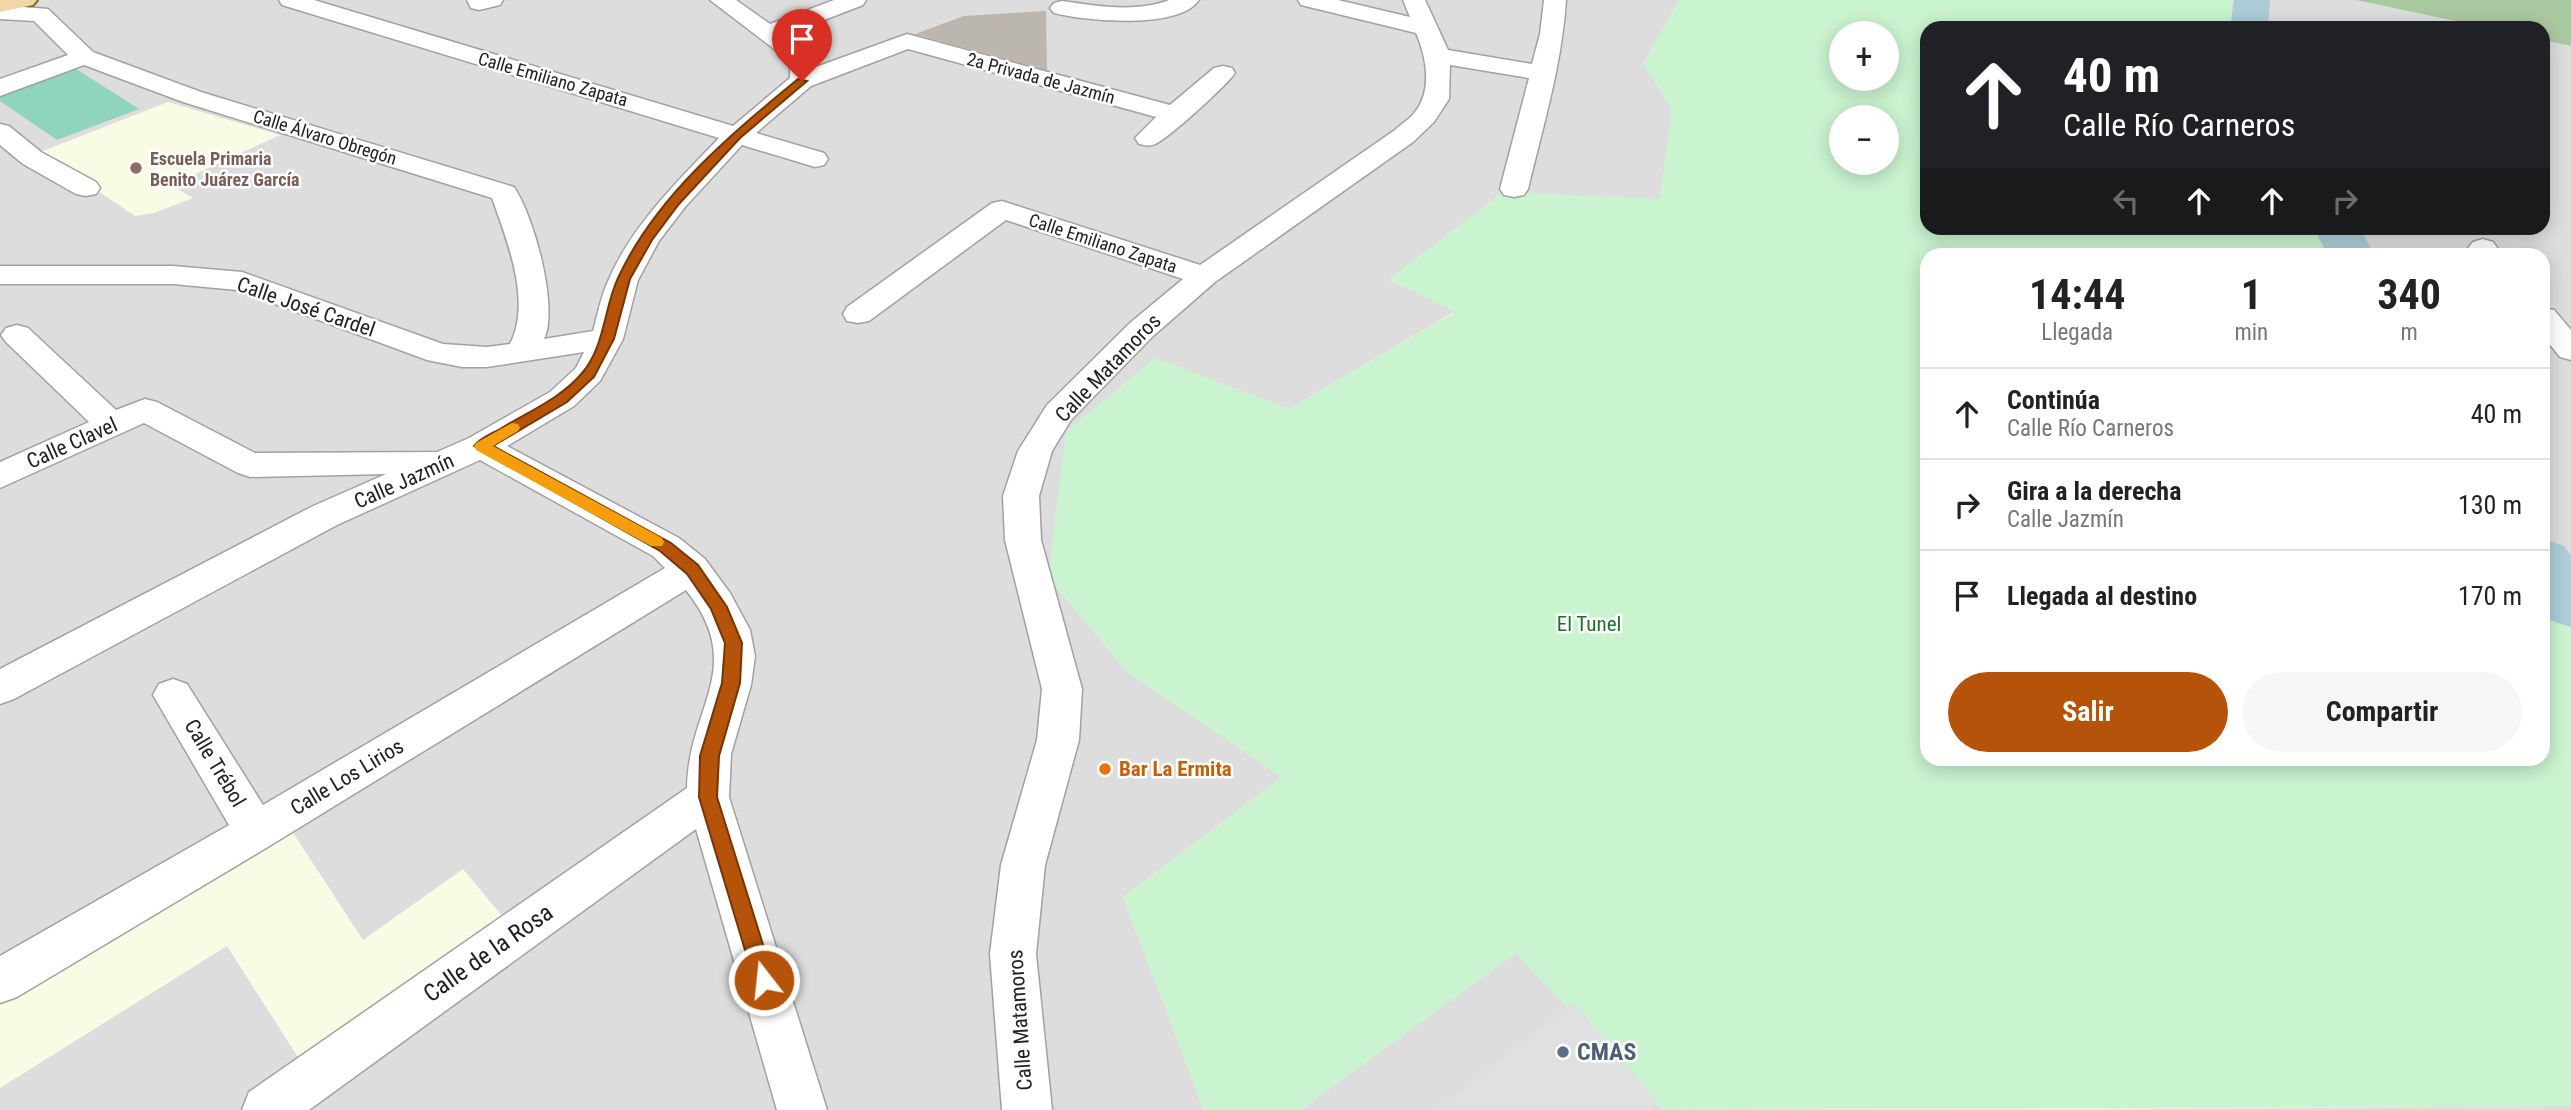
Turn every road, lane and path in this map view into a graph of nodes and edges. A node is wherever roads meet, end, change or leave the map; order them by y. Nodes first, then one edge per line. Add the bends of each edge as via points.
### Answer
1 (25, 0) edge
2 (290, 0) edge
3 (721, 0) edge
4 (855, 0) edge
5 (1188, 0) edge
6 (1309, 0) edge
7 (1555, 0) edge
8 (0, 5) edge
9 (1062, 8) dead end
10 (0, 12) edge
11 (1426, 28) edge
12 (769, 33) junction
13 (907, 41) joint
14 (84, 57) junction
15 (1223, 73) dead end
16 (1544, 73) junction
17 (802, 81) junction
18 (0, 88) edge
19 (1176, 115) junction
20 (0, 132) edge
21 (736, 136) junction
22 (1148, 138) dead end
23 (815, 159) dead end
24 (86, 188) dead end
25 (1514, 189) dead end
26 (0, 275) edge
27 (1204, 276) junction
28 (858, 314) dead end
29 (2550, 325) edge
30 (17, 335) dead end
31 (607, 339) junction
32 (2571, 350) edge
33 (521, 352) junction
34 (112, 425) junction
35 (481, 446) junction
36 (447, 462) junction
37 (0, 476) edge
38 (692, 569) junction
39 (0, 688) edge
40 (173, 695) dead end
41 (708, 797) junction
42 (256, 832) junction
43 (0, 981) edge
44 (267, 1110) edge
45 (802, 1110) edge
46 (1027, 1110) edge

1 - 8 main road
2 - 21 street, Calle Emiliano Zapata
3 - 12 street
4 - 12 street
5 - 9 street via 1164,10 1135,14
6 - 11 street
7 - 16 street
10 - 14 street, Calle Álvaro Obregón via 40,14
11 - 16 street
11 - 27 street, Calle Matamoros via 1436,99 1425,117
12 - 17 street via 801,58
13 - 17 street, Calle Jazmín
13 - 19 street, 2a Privada de Jazmín
14 - 18 street
14 - 33 street, Calle Álvaro Obregón via 192,97 504,193 528,258 534,327
15 - 19 street
16 - 25 street
17 - 21 street, Calle Jazmín
19 - 22 street
20 - 24 street via 32,158
21 - 23 street, Calle Emiliano Zapata
21 - 31 street, Calle Jazmín via 646,239 624,279
26 - 33 street, Calle José Cardel via 173,275 231,280 438,353 475,357
27 - 28 street, Calle Emiliano Zapata via 1002,209
27 - 46 street, Calle Matamoros via 1059,413 1035,451 1021,496 1023,540 1062,689 1058,740 1023,865 1013,954
29 - 32 street
30 - 34 street
31 - 33 street, Calle José Cardel
31 - 35 street, Calle Jazmín via 589,374 562,399
34 - 36 street, Calle Clavel via 145,410 250,465
34 - 37 street, Calle Clavel
35 - 36 street, Calle Jazmín
35 - 38 street via 666,547
36 - 39 street, Calle Jazmín via 324,516
38 - 41 street via 719,607 734,643 731,683 709,756
38 - 42 street, Calle Los Lirios
40 - 42 street, Calle Trébol
41 - 44 street, Calle de la Rosa
41 - 45 street
42 - 43 street, Calle Los Lirios

